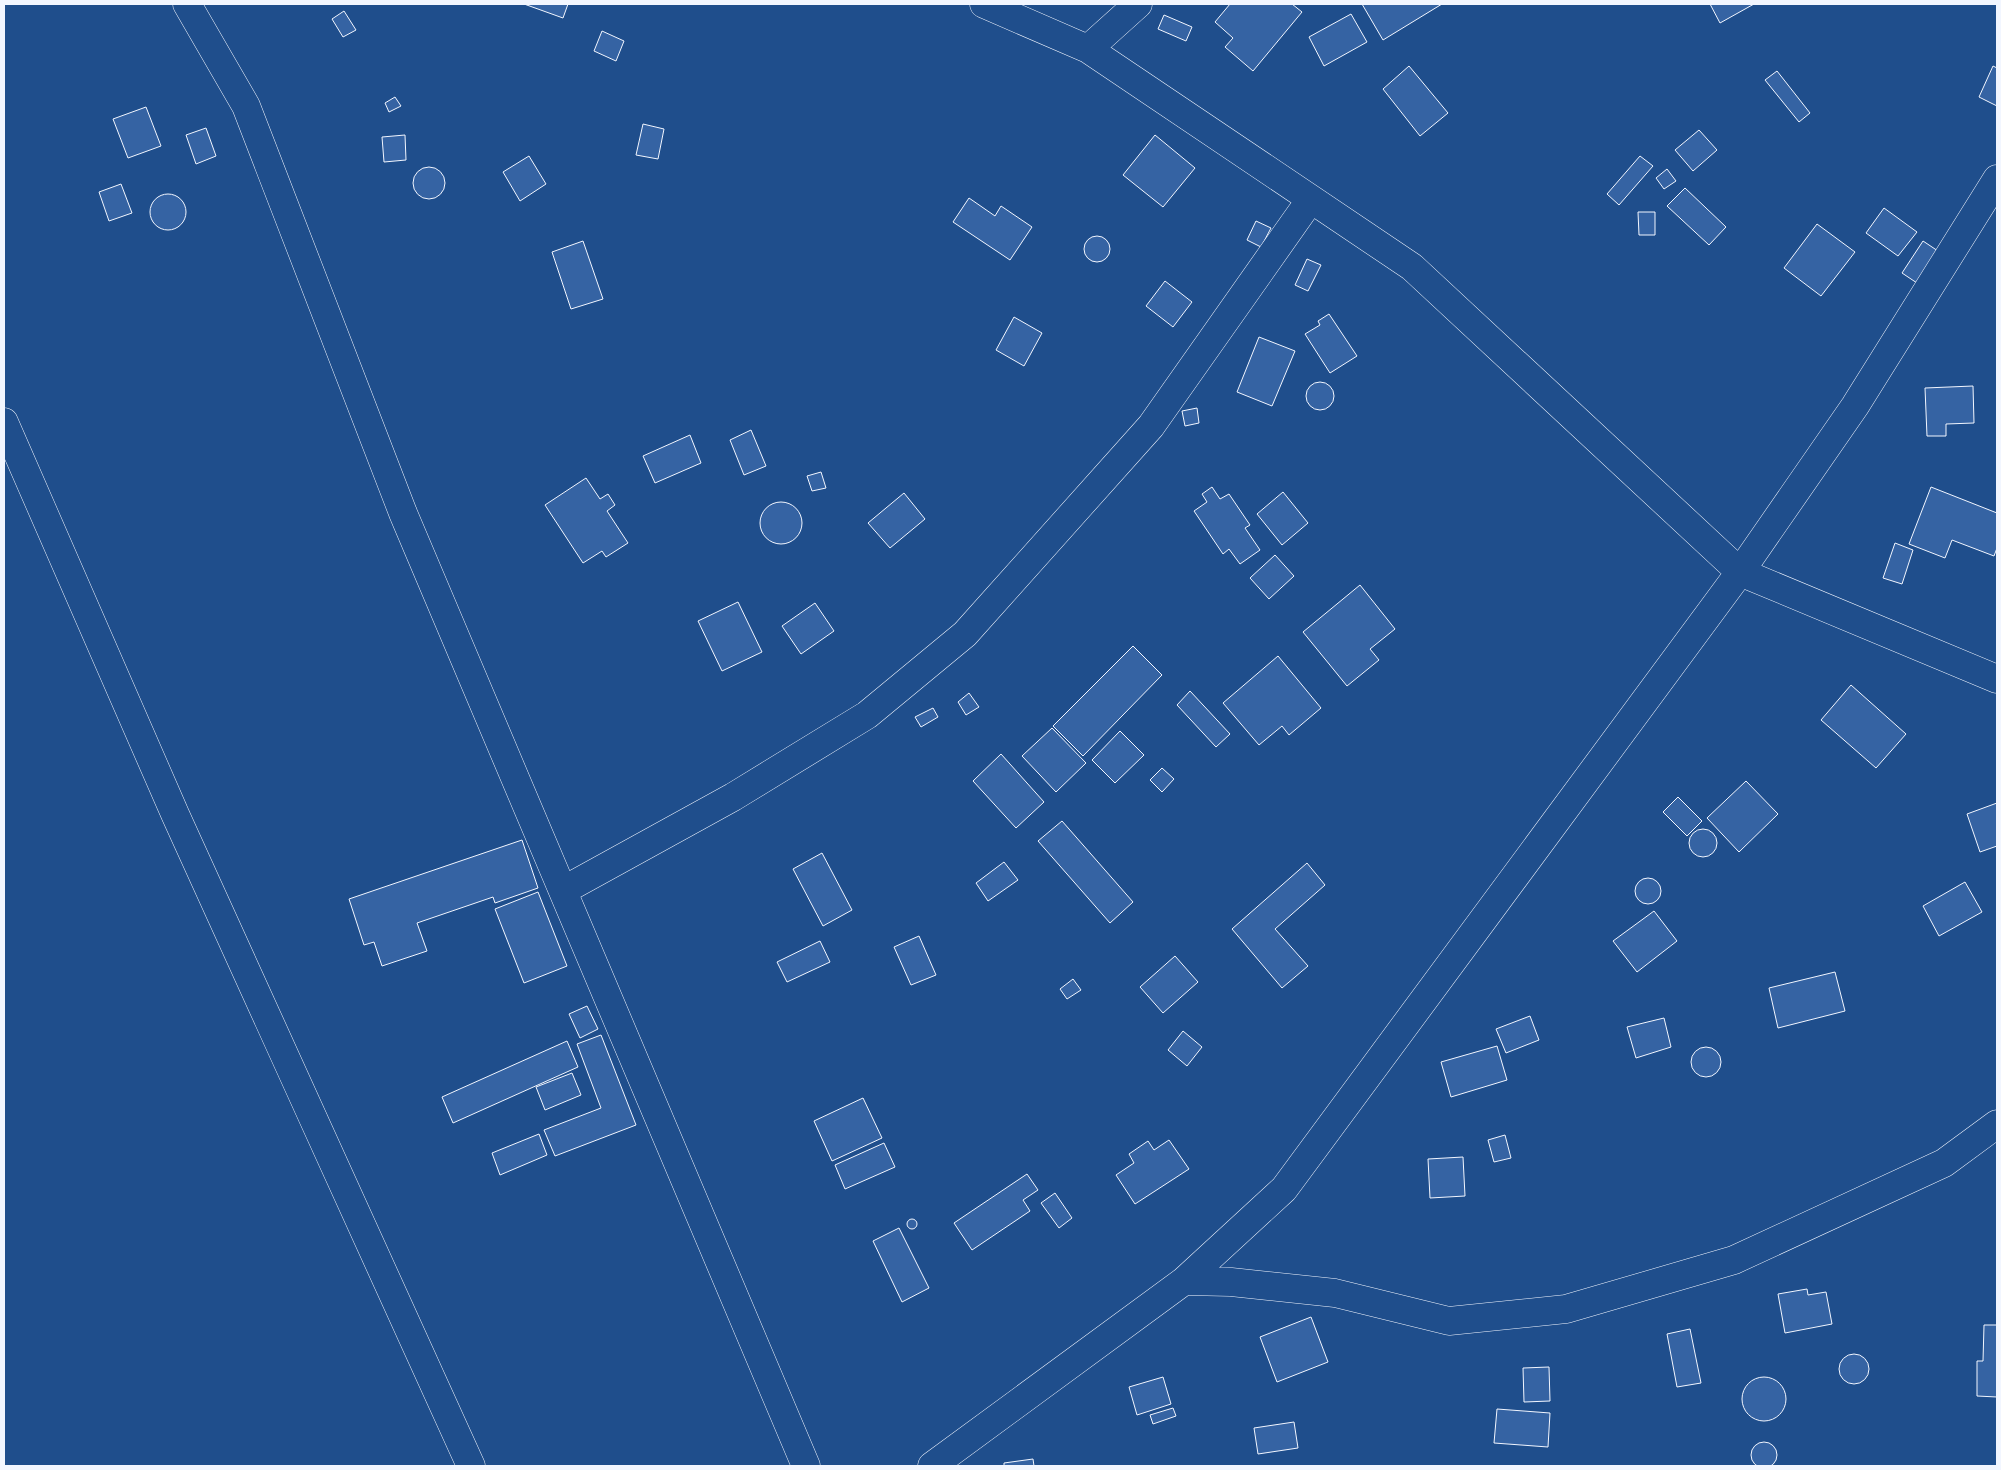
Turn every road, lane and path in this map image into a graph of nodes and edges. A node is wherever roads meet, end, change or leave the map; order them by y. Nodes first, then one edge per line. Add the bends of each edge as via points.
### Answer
1 (187, 4) edge
2 (984, 4) edge
3 (1138, 4) edge
4 (1088, 49) junction
5 (1997, 179) edge
6 (1311, 199) junction
7 (4, 422) edge
8 (1740, 572) junction
9 (1997, 679) edge
10 (564, 890) junction
11 (1997, 1124) edge
12 (1184, 1281) junction
13 (471, 1466) edge
14 (806, 1466) edge
15 (932, 1466) edge

1 - 10 main road via 246,106 403,513
2 - 4 main road
3 - 4 main road
4 - 6 main road
5 - 8 main road via 1855,406
6 - 8 main road via 1412,267
6 - 10 main road via 1152,426 965,634 867,715 732,797
7 - 13 main road via 175,814
8 - 9 main road
8 - 12 main road via 1284,1189
10 - 14 main road
11 - 12 main road via 1944,1163 1734,1260 1566,1309 1449,1321 1335,1293 1231,1282
12 - 15 main road

